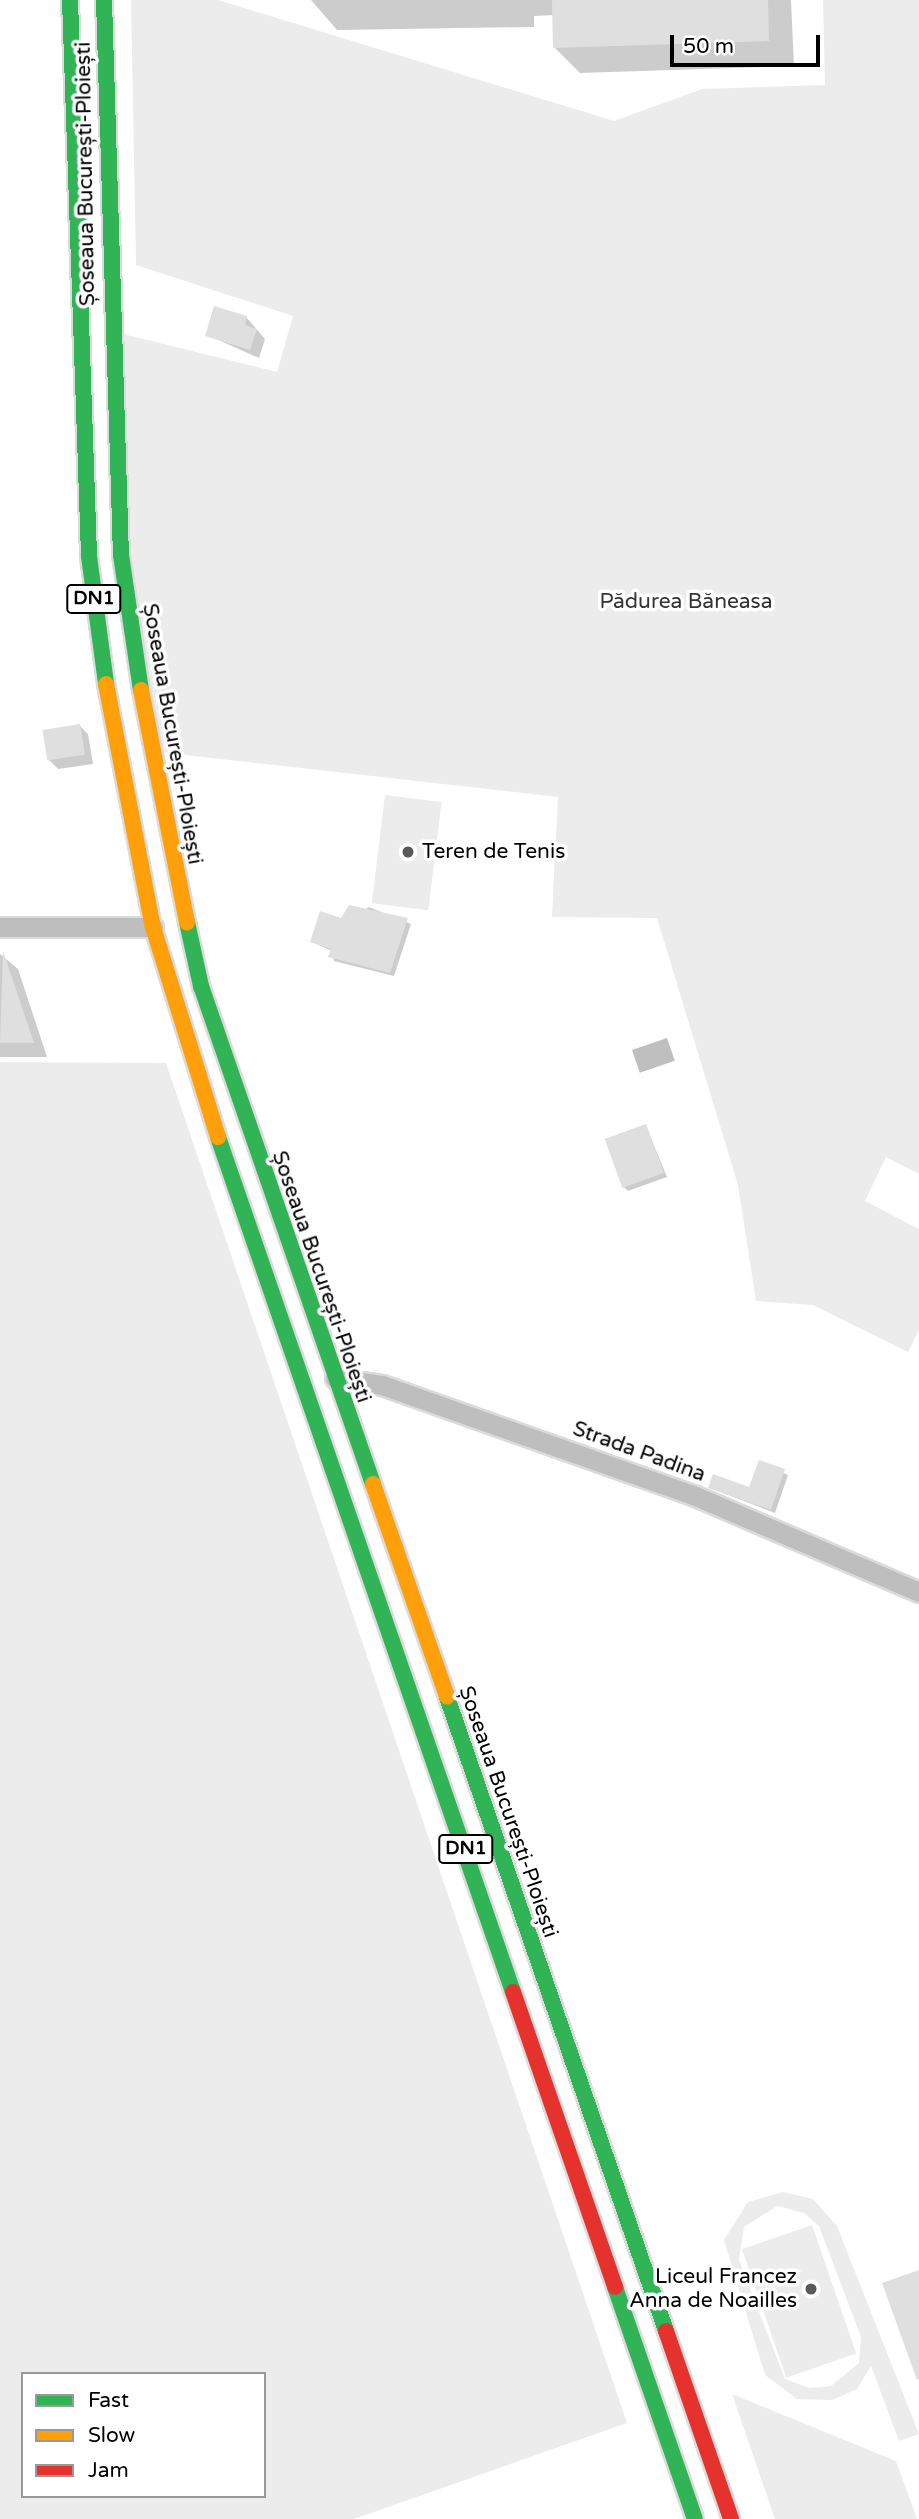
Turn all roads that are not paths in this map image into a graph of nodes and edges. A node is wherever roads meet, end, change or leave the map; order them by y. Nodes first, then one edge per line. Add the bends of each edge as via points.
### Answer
1 (70, 0) edge
2 (103, 0) edge
3 (0, 927) edge
4 (153, 927) junction
5 (335, 1378) junction
6 (919, 1592) edge
7 (695, 2519) edge
8 (731, 2519) edge

1 - 4 highway, Șoseaua București-Ploiești / DN1 via 89,556 110,712
2 - 5 highway, Șoseaua București-Ploiești / DN1 via 121,555 146,730 201,986
3 - 4 street
4 - 7 highway, Șoseaua București-Ploiești / DN1 via 192,1062
5 - 6 street, Strada Padina via 382,1385 693,1495
5 - 8 highway, Șoseaua București-Ploiești / DN1

